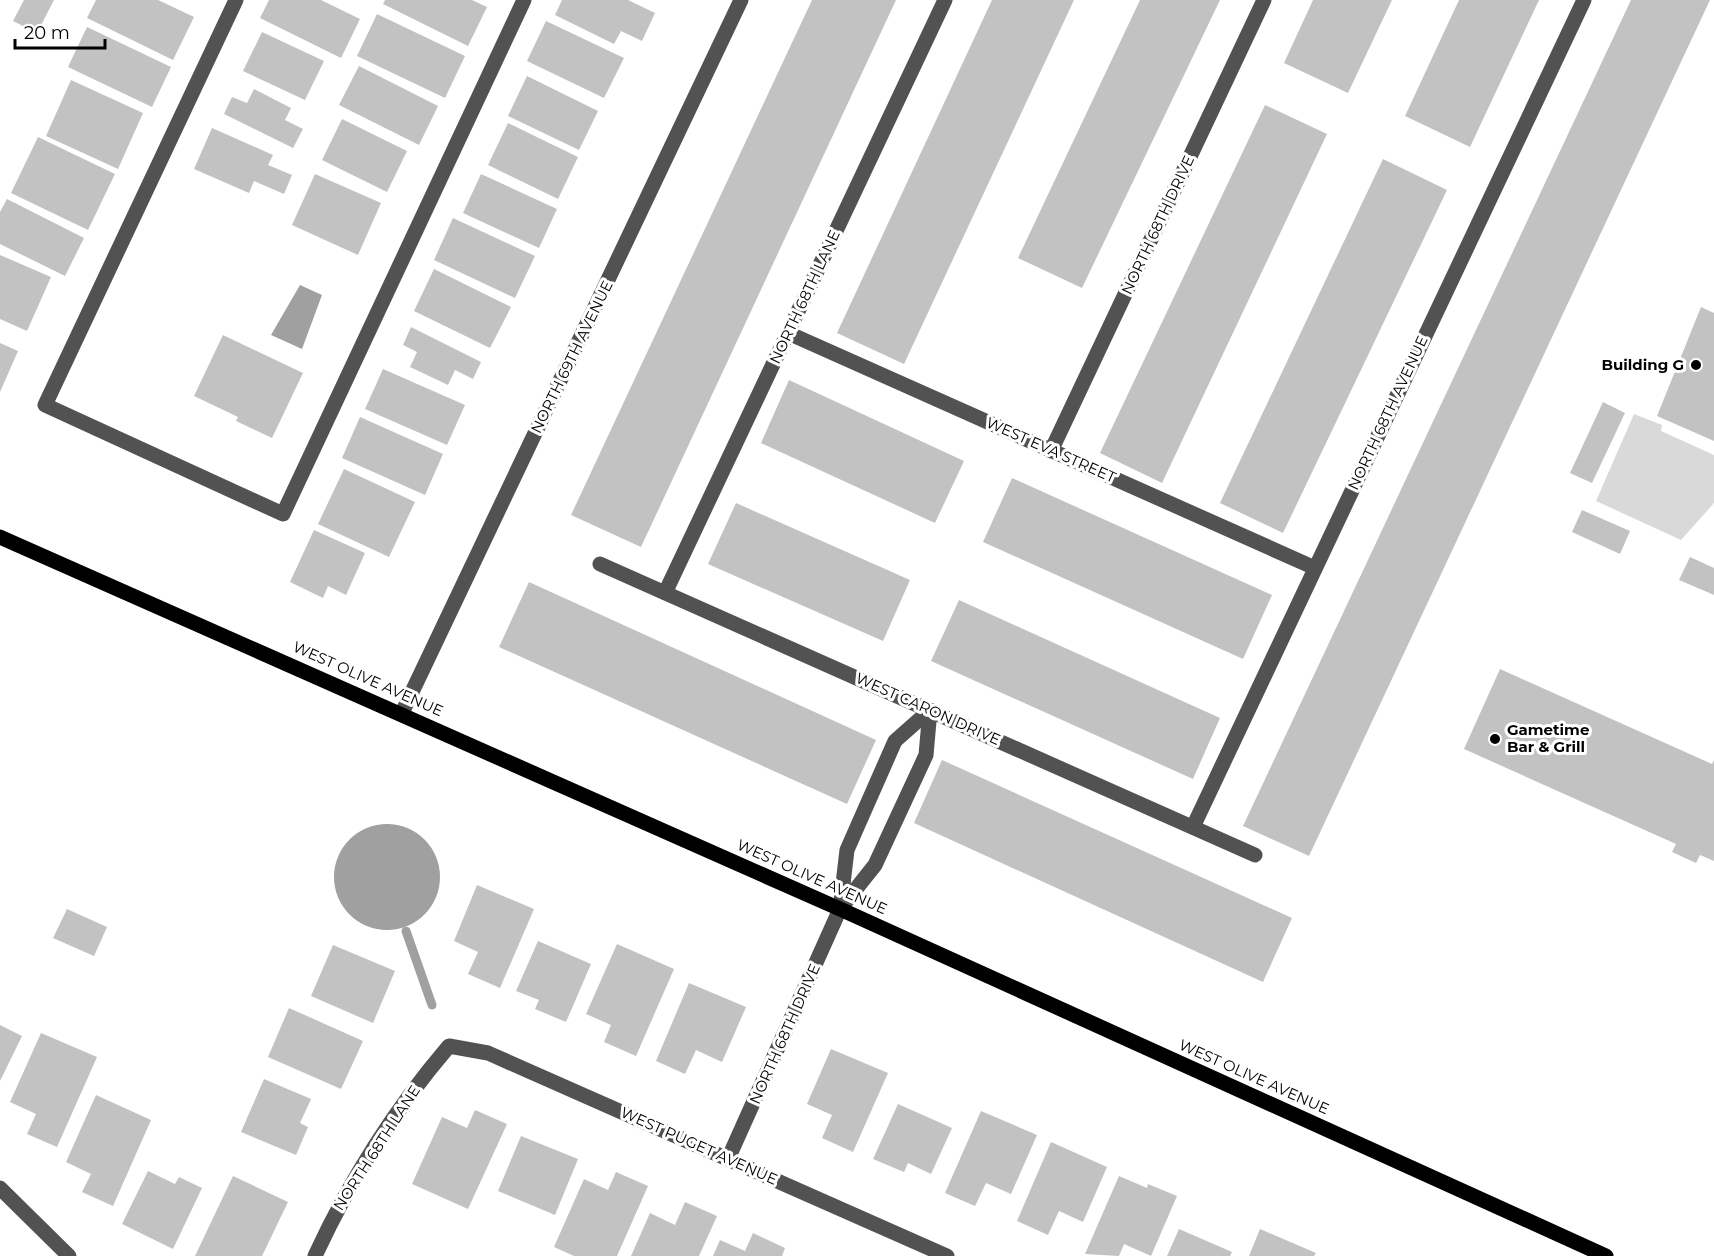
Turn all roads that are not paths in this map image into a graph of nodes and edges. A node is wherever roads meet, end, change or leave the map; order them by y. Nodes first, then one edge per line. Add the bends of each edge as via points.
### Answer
1 (236, 0) edge
2 (524, 0) edge
3 (741, 0) edge
4 (945, 0) edge
5 (1264, 0) edge
6 (1584, 0) edge
7 (788, 333) junction
8 (1051, 451) junction
9 (0, 537) edge
10 (600, 564) dead end
11 (1315, 568) junction
12 (665, 593) junction
13 (930, 710) junction
14 (402, 713) junction
15 (1193, 827) junction
16 (1255, 855) dead end
17 (840, 909) junction
18 (449, 1046) joint
19 (728, 1159) junction
20 (0, 1188) edge
21 (69, 1256) edge
22 (315, 1256) edge
23 (947, 1256) edge
24 (1606, 1256) edge

1 - 2 street via 45,405 283,514
3 - 14 street, NORTH 69TH AVENUE
4 - 7 street, NORTH 68TH LANE
5 - 8 street, NORTH 68TH DRIVE
6 - 11 street, NORTH 68TH AVENUE
7 - 8 street, WEST EVA STREET
7 - 12 street, NORTH 68TH LANE
8 - 11 street, WEST EVA STREET
9 - 14 main road, WEST OLIVE AVENUE
10 - 12 street, WEST CARON DRIVE
11 - 15 street, NORTH 68TH AVENUE
12 - 13 street, WEST CARON DRIVE
13 - 15 street, WEST CARON DRIVE
13 - 17 street, NORTH 68TH DRIVE via 926,755 875,865
13 - 17 street, NORTH 68TH DRIVE via 895,741 847,850
14 - 17 main road, WEST OLIVE AVENUE
15 - 16 street, WEST CARON DRIVE
17 - 19 street, NORTH 68TH DRIVE
17 - 24 main road, WEST OLIVE AVENUE
18 - 19 street, WEST PUGET AVENUE via 488,1053
18 - 22 street, NORTH 68TH LANE via 422,1077 358,1173
19 - 23 street, WEST PUGET AVENUE
20 - 21 street

